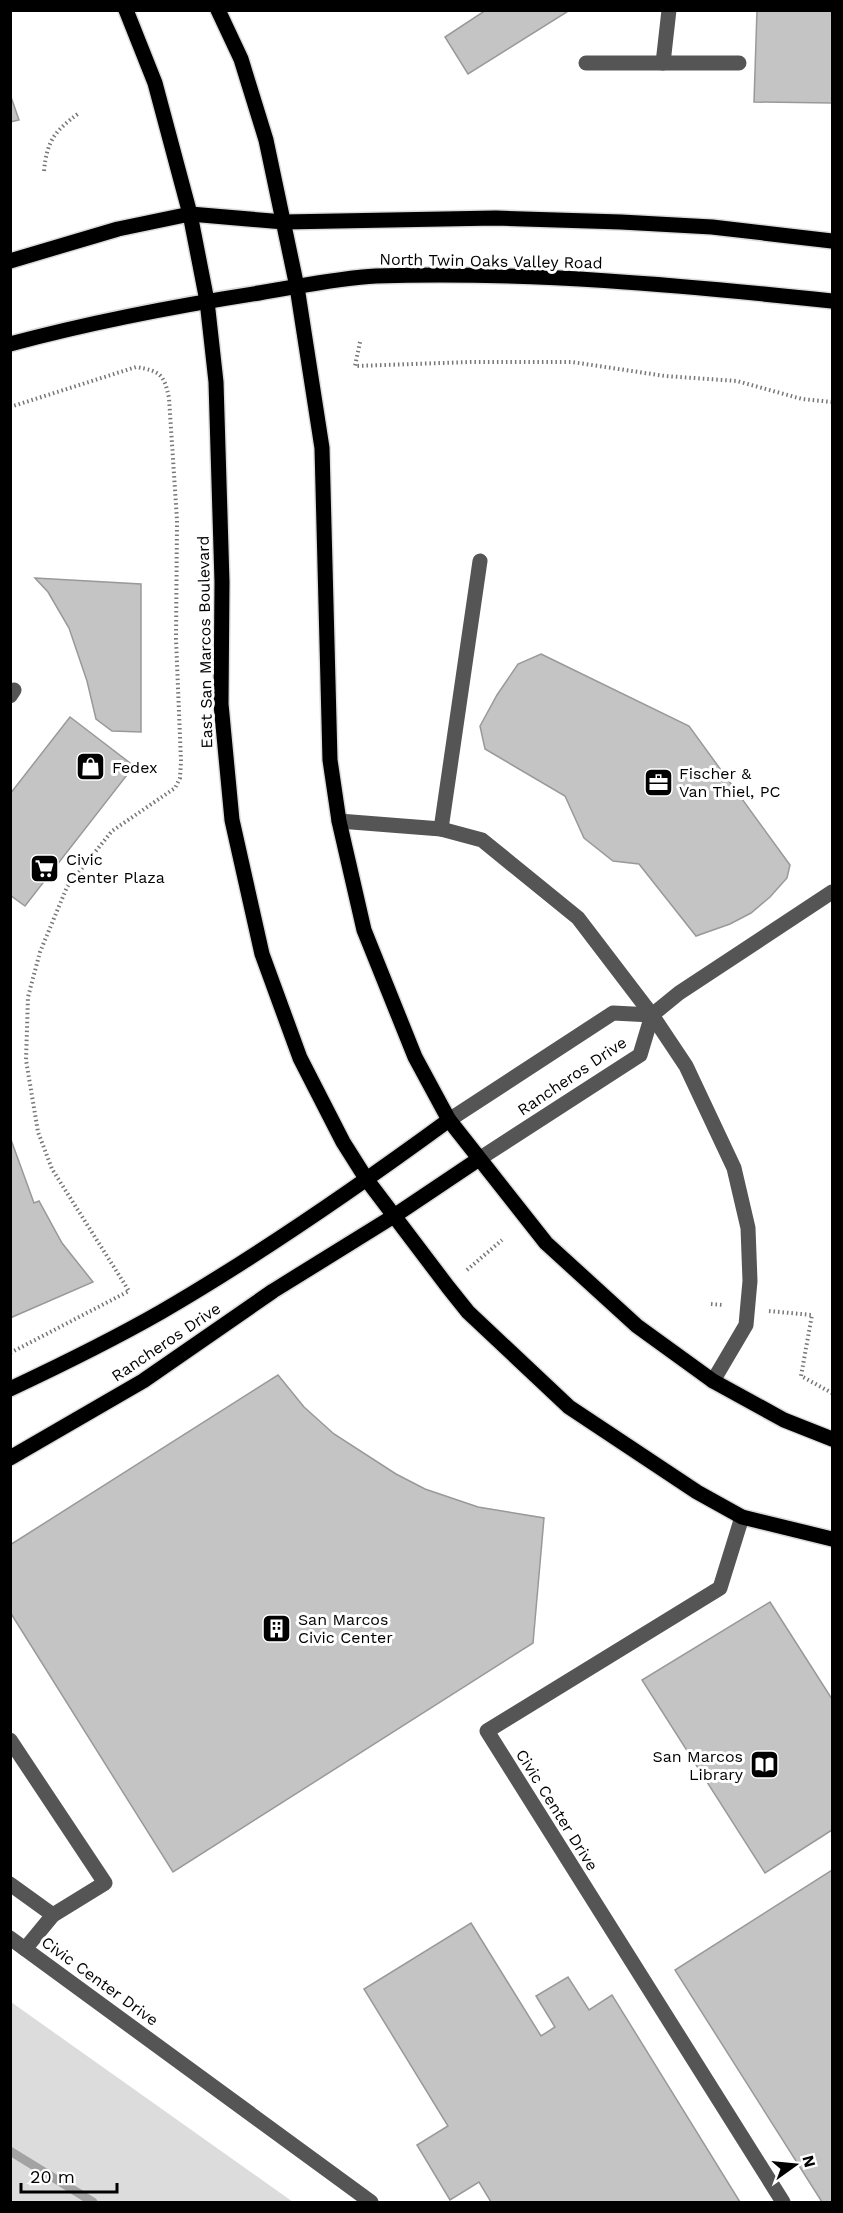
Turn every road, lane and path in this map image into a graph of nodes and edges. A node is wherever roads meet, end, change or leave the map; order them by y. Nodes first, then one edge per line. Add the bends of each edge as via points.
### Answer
1 (126, 10) edge
2 (218, 10) edge
3 (669, 10) edge
4 (586, 63) dead end
5 (663, 63) junction
6 (739, 63) dead end
7 (79, 113) dead end
8 (44, 171) dead end
9 (190, 214) junction
10 (284, 222) junction
11 (832, 241) edge
12 (10, 261) edge
13 (297, 286) junction
14 (207, 301) junction
15 (832, 301) edge
16 (360, 342) dead end
17 (10, 344) edge
18 (832, 402) edge
19 (10, 407) edge
20 (480, 561) dead end
21 (339, 821) junction
22 (441, 829) junction
23 (832, 892) edge
24 (652, 1015) junction
25 (449, 1120) junction
26 (479, 1159) junction
27 (367, 1180) junction
28 (394, 1216) junction
29 (502, 1240) dead end
30 (467, 1270) dead end
31 (711, 1304) dead end
32 (747, 1308) junction
33 (10, 1353) edge
34 (713, 1381) junction
35 (10, 1389) edge
36 (832, 1393) edge
37 (832, 1439) edge
38 (10, 1458) edge
39 (742, 1517) junction
40 (832, 1539) edge
41 (10, 1740) edge
42 (10, 1884) edge
43 (53, 1915) junction
44 (10, 1938) edge
45 (25, 1948) junction
46 (371, 2202) edge
47 (783, 2202) edge

1 - 9 main road, East San Marcos Boulevard via 155,83
2 - 10 main road via 241,59 266,140
3 - 5 street
4 - 5 street
5 - 6 street
7 - 8 path via 57,130 46,151
9 - 10 main road
9 - 12 main road via 118,229
9 - 14 main road, East San Marcos Boulevard
10 - 11 main road via 496,218 621,222 712,227
10 - 13 main road
13 - 14 main road, North Twin Oaks Valley Road
13 - 15 main road, North Twin Oaks Valley Road via 373,276 505,276 611,280
13 - 21 main road via 322,448 330,760
14 - 17 main road, North Twin Oaks Valley Road via 79,325
14 - 27 main road, East San Marcos Boulevard via 216,382 221,704 231,820 262,954 300,1058
16 - 18 path via 355,366 572,362 665,376 738,381 802,399
19 - 33 path via 136,368 154,370 166,379 177,520 181,761 175,788 112,831 67,887 40,952 28,997 26,1060 38,1132 52,1169 129,1291
20 - 22 street
21 - 22 street
21 - 25 main road via 364,930 415,1057
22 - 24 street via 482,840 578,918
23 - 24 street
24 - 25 street, Rancheros Drive via 613,1013
24 - 26 street, Rancheros Drive via 640,1055
24 - 32 street via 686,1066 734,1168 748,1228
25 - 26 main road
25 - 27 main road, Rancheros Drive
26 - 28 main road, Rancheros Drive
26 - 34 main road via 546,1243 637,1326
27 - 28 main road, East San Marcos Boulevard
27 - 35 main road, Rancheros Drive via 159,1313
28 - 38 main road, Rancheros Drive via 273,1291 143,1381
28 - 39 main road, East San Marcos Boulevard via 468,1312 569,1407
29 - 30 path
31 - 32 path
32 - 34 street via 746,1325
32 - 36 path via 812,1315 801,1376
34 - 37 main road via 784,1420
39 - 40 main road, East San Marcos Boulevard
39 - 47 street, Civic Center Drive via 720,1588 487,1731
41 - 43 street via 105,1883
42 - 43 street
43 - 45 street
44 - 45 street, Civic Center Drive
45 - 46 street, Civic Center Drive

